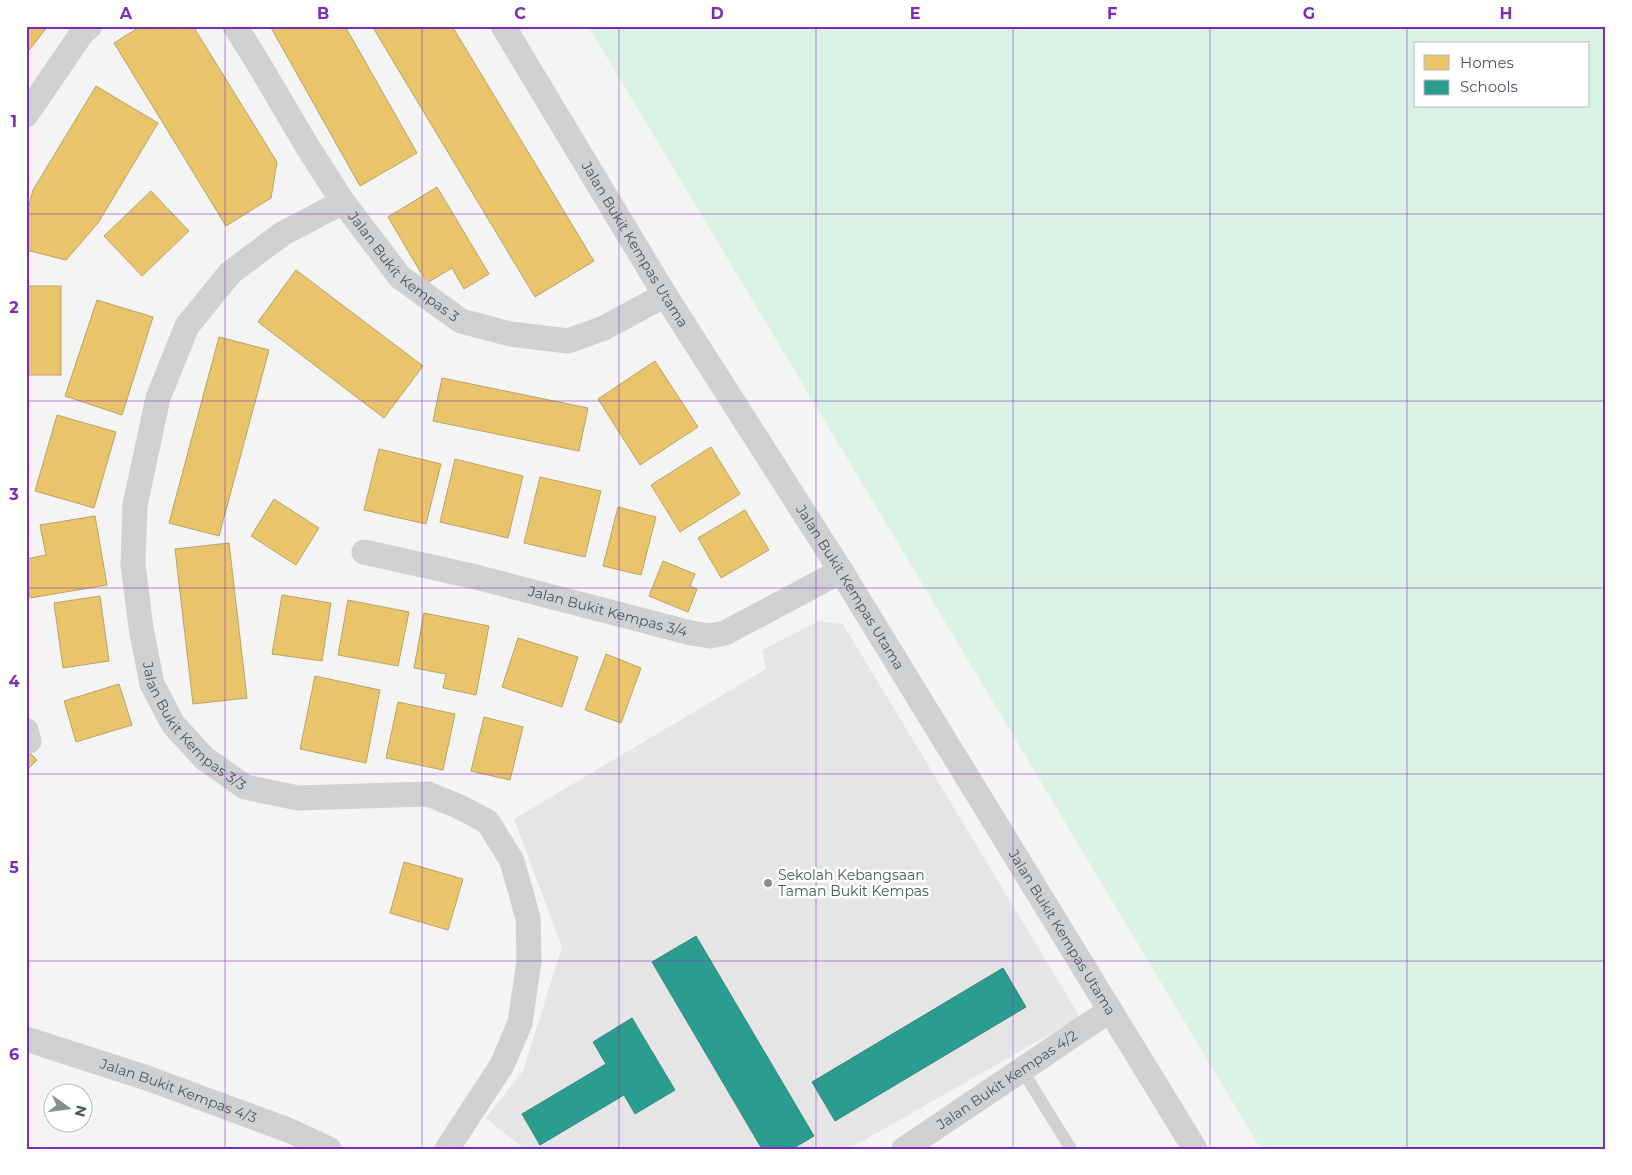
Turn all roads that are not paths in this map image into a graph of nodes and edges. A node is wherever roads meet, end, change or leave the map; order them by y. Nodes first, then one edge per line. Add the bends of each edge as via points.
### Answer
1 (90, 26) edge
2 (234, 26) edge
3 (503, 26) edge
4 (26, 115) edge
5 (343, 202) junction
6 (665, 295) junction
7 (364, 552) dead end
8 (842, 571) junction
9 (1110, 1011) junction
10 (26, 1039) edge
11 (1022, 1070) junction
12 (916, 1146) edge
13 (329, 1149) edge
14 (448, 1149) edge
15 (1071, 1149) edge
16 (1195, 1149) edge

1 - 4 street
2 - 5 street, Jalan Bukit Kempas 3
3 - 6 street, Jalan Bukit Kempas Utama
5 - 6 street, Jalan Bukit Kempas 3 via 400,277 461,321 510,334 568,341 604,328
5 - 14 street, Jalan Bukit Kempas 3/3 via 282,234 230,274 187,326 158,398 135,505 133,564 152,684 173,724 204,758 245,787 298,798 428,794 488,822 512,860 528,918 529,962 520,1023 502,1065
6 - 8 street, Jalan Bukit Kempas Utama
7 - 8 street, Jalan Bukit Kempas 3/4 via 710,636 725,633
8 - 9 street, Jalan Bukit Kempas Utama
9 - 11 street, Jalan Bukit Kempas 4/2
9 - 16 street, Jalan Bukit Kempas Utama
10 - 13 street, Jalan Bukit Kempas 4/3 via 147,1078 288,1130
11 - 12 street, Jalan Bukit Kempas 4/2
11 - 15 lane

